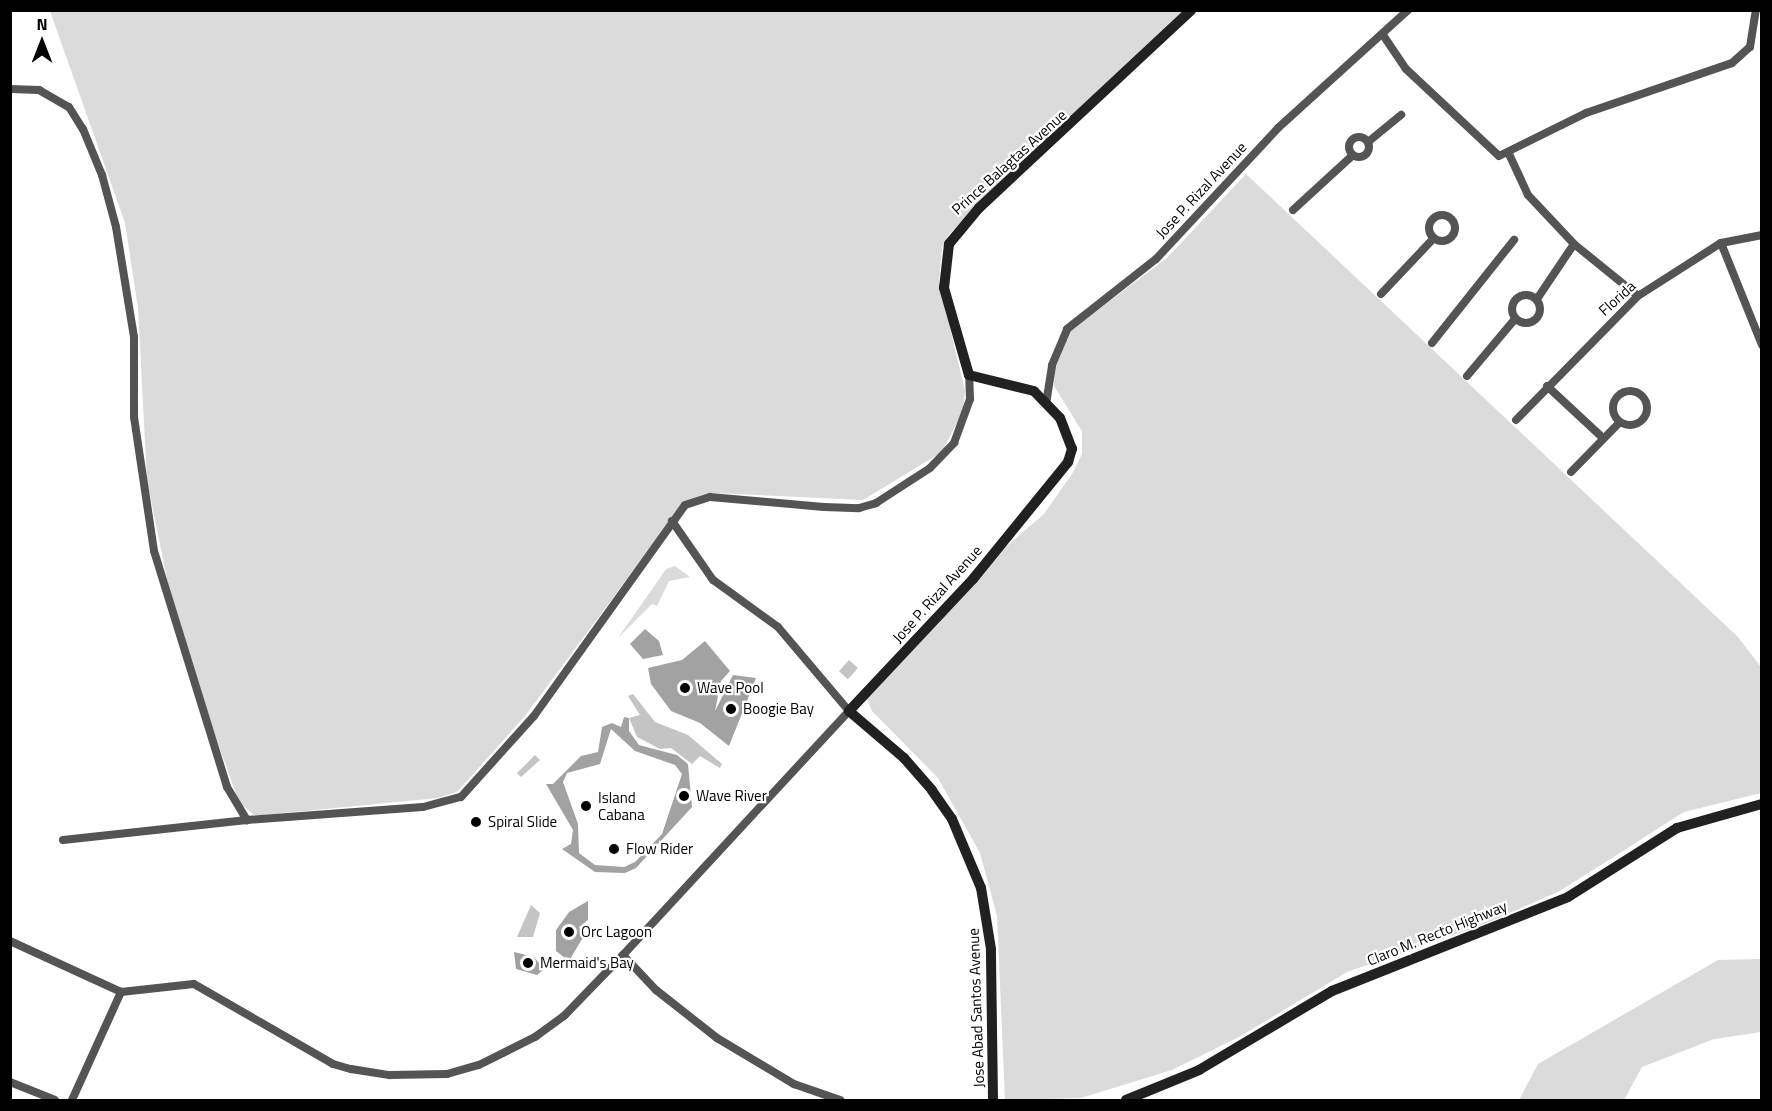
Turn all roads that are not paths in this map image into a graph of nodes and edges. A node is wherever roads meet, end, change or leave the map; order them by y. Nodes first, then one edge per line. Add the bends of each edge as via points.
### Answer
1 (1191, 10) edge
2 (1408, 10) edge
3 (1756, 10) edge
4 (1383, 35) junction
5 (10, 89) edge
6 (1401, 115) dead end
7 (1368, 142) junction
8 (1509, 154) junction
9 (1353, 155) junction
10 (1293, 210) dead end
11 (1761, 235) edge
12 (1434, 238) dead end
13 (1514, 240) dead end
14 (1721, 243) junction
15 (1574, 244) junction
16 (1381, 294) dead end
17 (1638, 296) junction
18 (1537, 299) junction
19 (1515, 319) junction
20 (1432, 342) dead end
21 (1761, 345) edge
22 (969, 375) junction
23 (1467, 376) dead end
24 (1547, 386) junction
25 (1046, 404) junction
26 (1516, 420) dead end
27 (1620, 422) junction
28 (1603, 438) junction
29 (1571, 472) dead end
30 (672, 520) junction
31 (849, 711) junction
32 (1761, 804) edge
33 (247, 820) junction
34 (63, 840) dead end
35 (10, 941) edge
36 (623, 956) junction
37 (121, 992) junction
38 (10, 1082) edge
39 (55, 1101) edge
40 (72, 1101) edge
41 (840, 1101) edge
42 (993, 1101) edge
43 (1126, 1101) edge

1 - 22 main road, Prince Balagtas Avenue via 956,230 944,261 944,288
2 - 4 street, Jose P. Rizal Avenue
3 - 8 street via 1750,46 1732,63 1586,113
4 - 8 street via 1406,69 1496,155
4 - 25 street, Jose P. Rizal Avenue via 1278,128 1156,259 1067,329 1052,366
5 - 33 street via 39,90 69,108 84,129 102,175 116,227 134,338 134,417 154,552 227,787
6 - 7 street
7 - 9 street via 1365,155
7 - 9 street via 1362,137 1352,140
8 - 15 street via 1528,195
9 - 10 street
11 - 14 street, Florida
12 - 16 street
13 - 20 street
14 - 17 street, Florida
14 - 21 street
15 - 17 street
15 - 18 street
17 - 24 street, Florida
18 - 19 street via 1540,310 1536,320 1525,323
18 - 19 street via 1527,295 1516,298 1511,308
19 - 23 street
22 - 25 main road, Jose P. Rizal Avenue via 1025,386
22 - 30 street via 970,399 954,443 930,468 876,503 859,508 703,497 685,505
24 - 26 street, Florida
24 - 28 street
25 - 31 main road, Jose P. Rizal Avenue via 1071,439 1068,462 973,579
27 - 27 street via 1634,424 1644,417 1646,403 1638,393 1626,392 1615,399 1613,411
27 - 28 street
28 - 29 street
30 - 31 street via 713,580 778,627
30 - 33 street via 534,716 461,797 423,807
31 - 36 street
31 - 42 main road, Jose Abad Santos Avenue via 904,758 932,790 952,819 981,888 991,949
32 - 43 main road, Claro M. Recto Highway via 1677,828 1575,893 1332,991 1199,1070
33 - 34 street
35 - 37 street
36 - 37 street via 564,1016 535,1037 479,1065 419,1076 333,1064 194,984
36 - 41 street via 656,990 717,1038 794,1084
37 - 40 street
38 - 39 street

